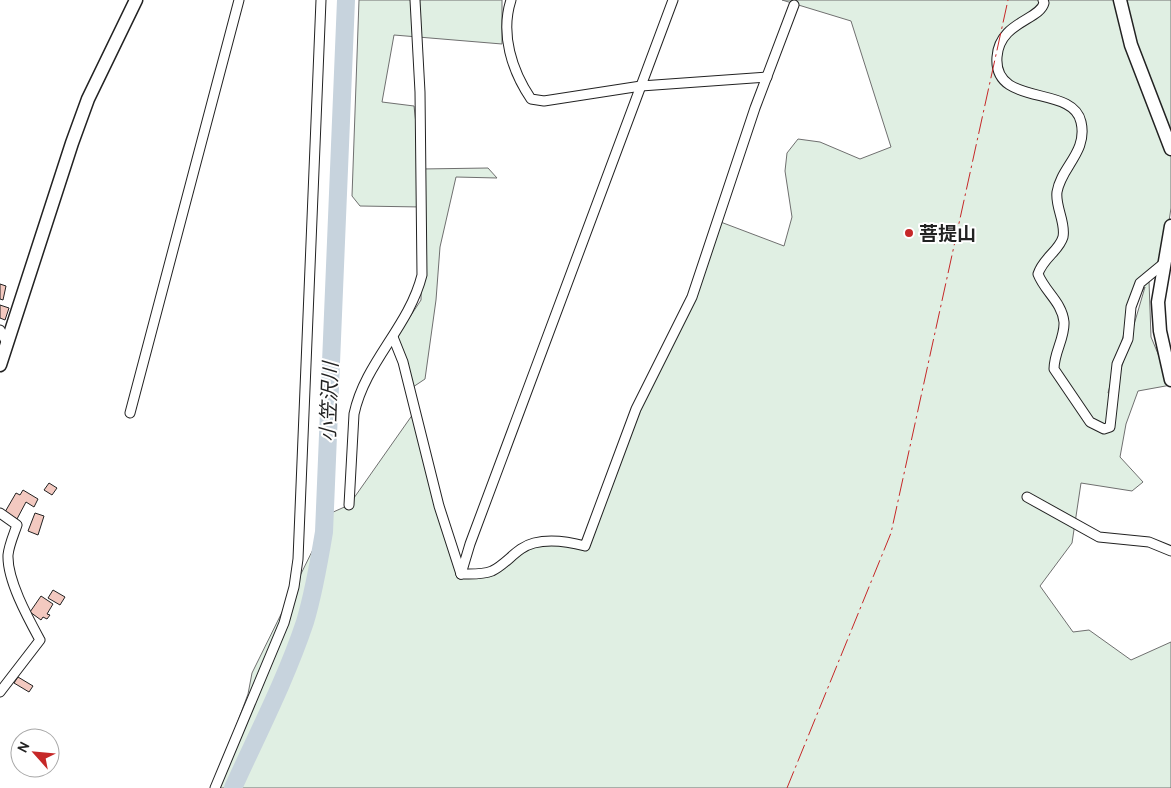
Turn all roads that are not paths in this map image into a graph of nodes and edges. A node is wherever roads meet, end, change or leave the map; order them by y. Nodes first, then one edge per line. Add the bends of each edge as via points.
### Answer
1 (136, 0) edge
2 (239, 0) edge
3 (321, 0) edge
4 (415, 0) edge
5 (511, 0) edge
6 (673, 0) edge
7 (1043, 0) edge
8 (1120, 0) edge
9 (794, 6) dead end
10 (767, 77) junction
11 (641, 86) junction
12 (1171, 149) edge
13 (1171, 226) edge
14 (1163, 264) junction
15 (0, 330) edge
16 (393, 337) junction
17 (7, 343) junction
18 (0, 365) edge
19 (1171, 380) edge
20 (130, 414) dead end
21 (1027, 497) dead end
22 (349, 505) dead end
23 (0, 513) edge
24 (1171, 551) edge
25 (461, 574) junction
26 (0, 692) edge
27 (215, 788) edge

1 - 17 street via 82,116
2 - 20 street
3 - 27 street via 298,559 284,623
4 - 16 street via 420,92 422,275 414,301
5 - 11 street via 506,25 508,41 514,67 531,99 544,101
6 - 11 street
7 - 14 street via 1040,11 1012,28 998,44 997,68 1007,83 1066,104 1076,111 1081,121 1081,144 1057,192 1062,239 1041,265 1038,274 1042,285 1056,300 1064,322 1054,369 1090,422 1104,429 1110,427 1117,364 1128,340 1133,299 1140,283
8 - 12 street via 1131,45
9 - 10 street
10 - 11 street
10 - 25 street via 692,297 636,409 585,546 535,543 521,549 493,570 483,574
11 - 25 street
13 - 14 street
14 - 19 street via 1158,302 1160,331
15 - 17 street
16 - 22 street via 369,372 357,400
16 - 25 street via 403,362 439,506
17 - 18 street
21 - 24 street via 1099,536 1149,542
23 - 26 street via 17,525 8,555 11,571 24,611 40,640

